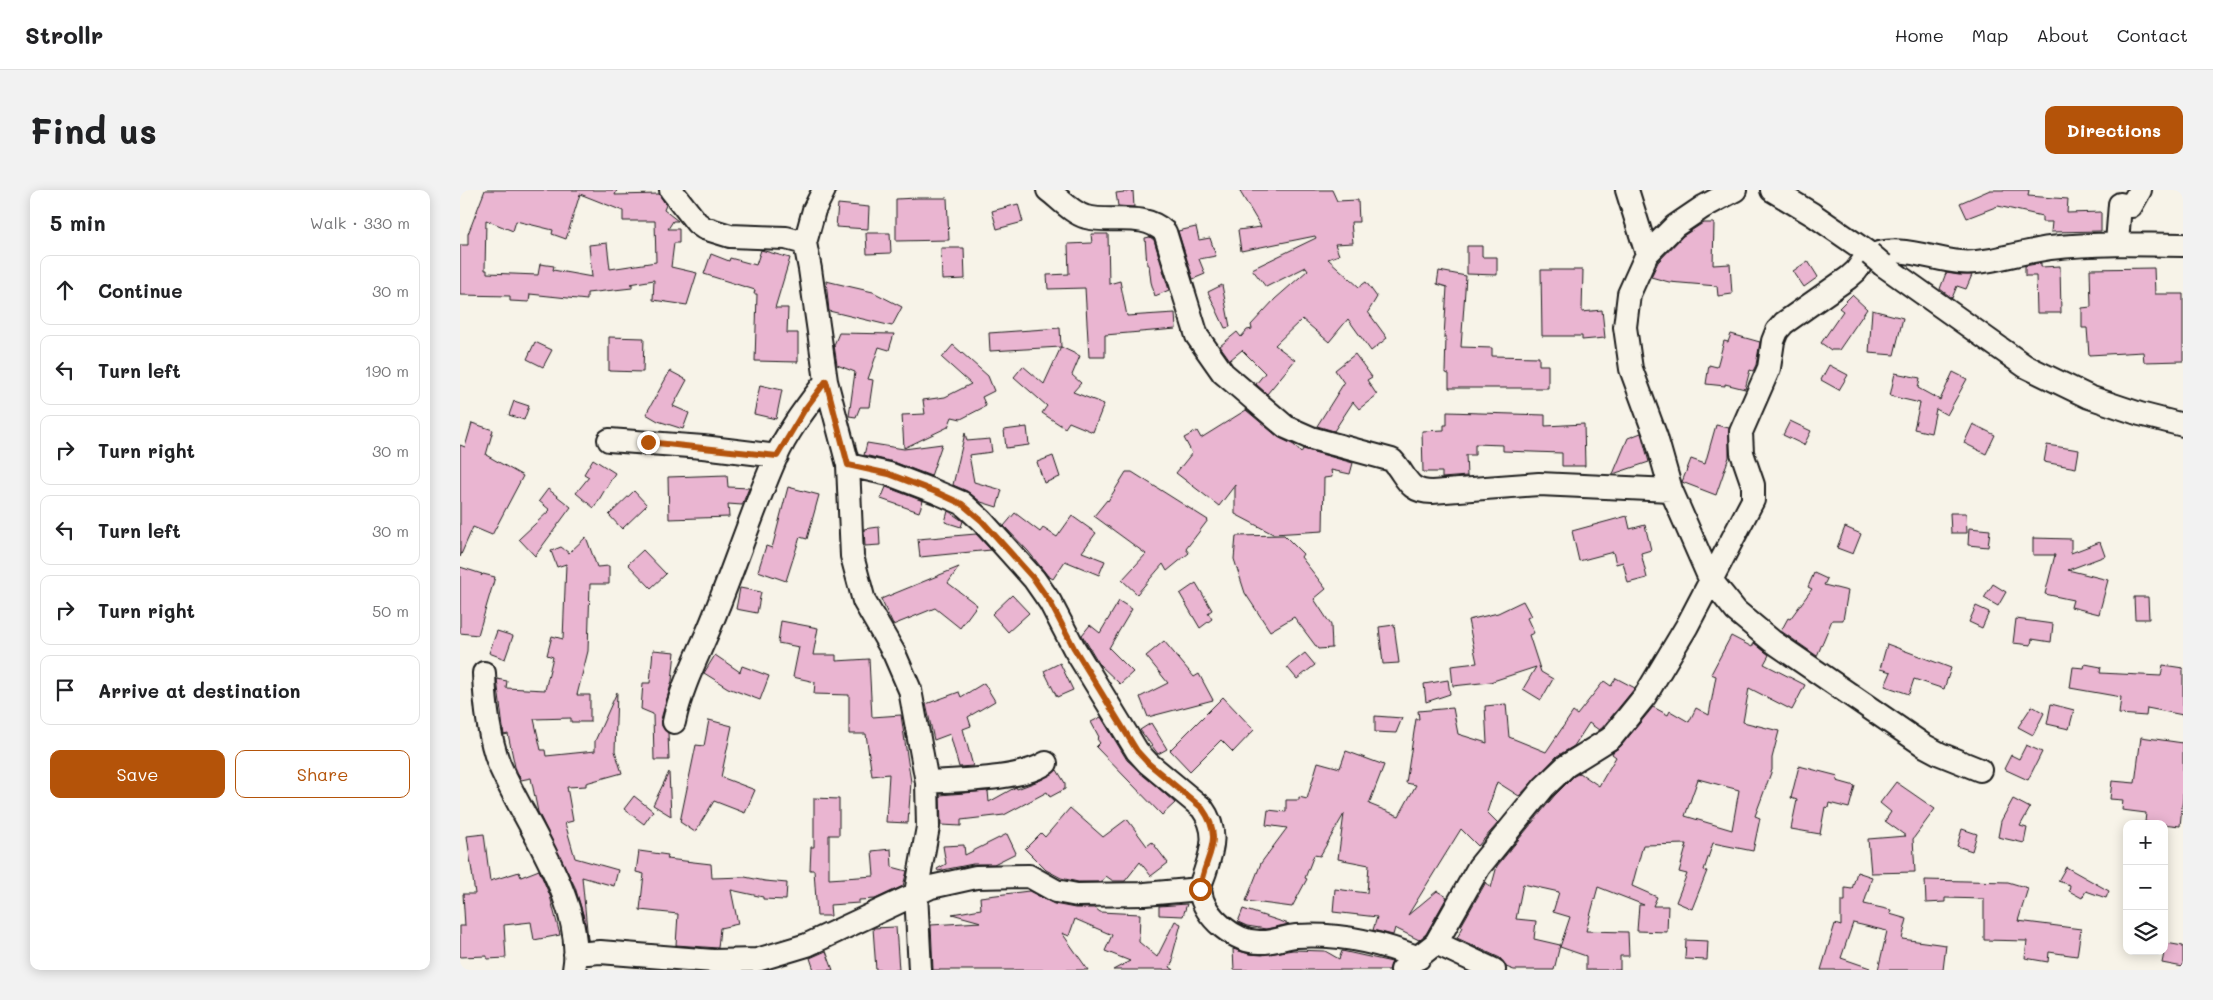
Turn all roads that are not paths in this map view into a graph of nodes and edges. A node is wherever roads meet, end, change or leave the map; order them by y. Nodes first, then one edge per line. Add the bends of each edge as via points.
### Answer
1 (671, 190) edge
2 (824, 190) edge
3 (1048, 190) edge
4 (1627, 190) edge
5 (1735, 190) edge
6 (1772, 190) edge
7 (2140, 190) edge
8 (804, 243) junction
9 (2116, 244) junction
10 (2183, 245) edge
11 (1647, 254) junction
12 (1874, 258) junction
13 (826, 381) junction
14 (2183, 425) edge
15 (609, 440) dead end
16 (777, 456) junction
17 (848, 465) junction
18 (1671, 490) junction
19 (1710, 579) junction
20 (484, 673) dead end
21 (674, 722) dead end
22 (1046, 763) dead end
23 (1980, 770) dead end
24 (927, 782) junction
25 (1200, 889) junction
26 (916, 893) junction
27 (1436, 943) junction
28 (575, 962) edge
29 (1410, 964) edge
30 (920, 970) edge
31 (1494, 970) edge

1 - 8 street via 704,228 730,236 786,238
2 - 8 street
3 - 18 street via 1084,217 1100,220 1123,218 1157,225 1165,232 1197,336 1223,374 1286,427 1312,438 1392,460 1412,488 1432,492 1539,484
4 - 11 street
5 - 11 street via 1676,226
6 - 12 street
7 - 9 street via 2131,206 2120,204
8 - 13 street
9 - 10 street
9 - 12 street via 2050,248 1962,262 1896,251 1868,257
11 - 18 street via 1629,294 1625,327 1632,369
12 - 14 street via 2025,366 2089,397
12 - 19 street via 1777,331 1769,368 1741,432 1742,453 1753,485 1753,500
13 - 16 street
13 - 17 street
15 - 16 street
16 - 21 street via 717,611 685,683
17 - 24 street via 852,556 859,589 910,690
17 - 25 street via 889,474 962,504 982,521 1034,579 1137,751 1208,815 1214,845
18 - 19 street
19 - 23 street via 1736,611 1772,641 1925,746
19 - 27 street via 1645,696 1612,738 1566,766 1524,809 1479,867
20 - 28 street via 487,712 499,763 562,890 573,934
22 - 24 street via 1031,770 977,779
24 - 26 street via 928,827
25 - 26 street via 1077,895 1056,891 1023,875 976,877
25 - 29 street via 1203,902 1216,919 1226,929 1249,941 1296,936 1346,936 1366,940
26 - 28 street via 815,941 758,960 713,961 600,952
26 - 30 street
27 - 29 street
27 - 31 street

